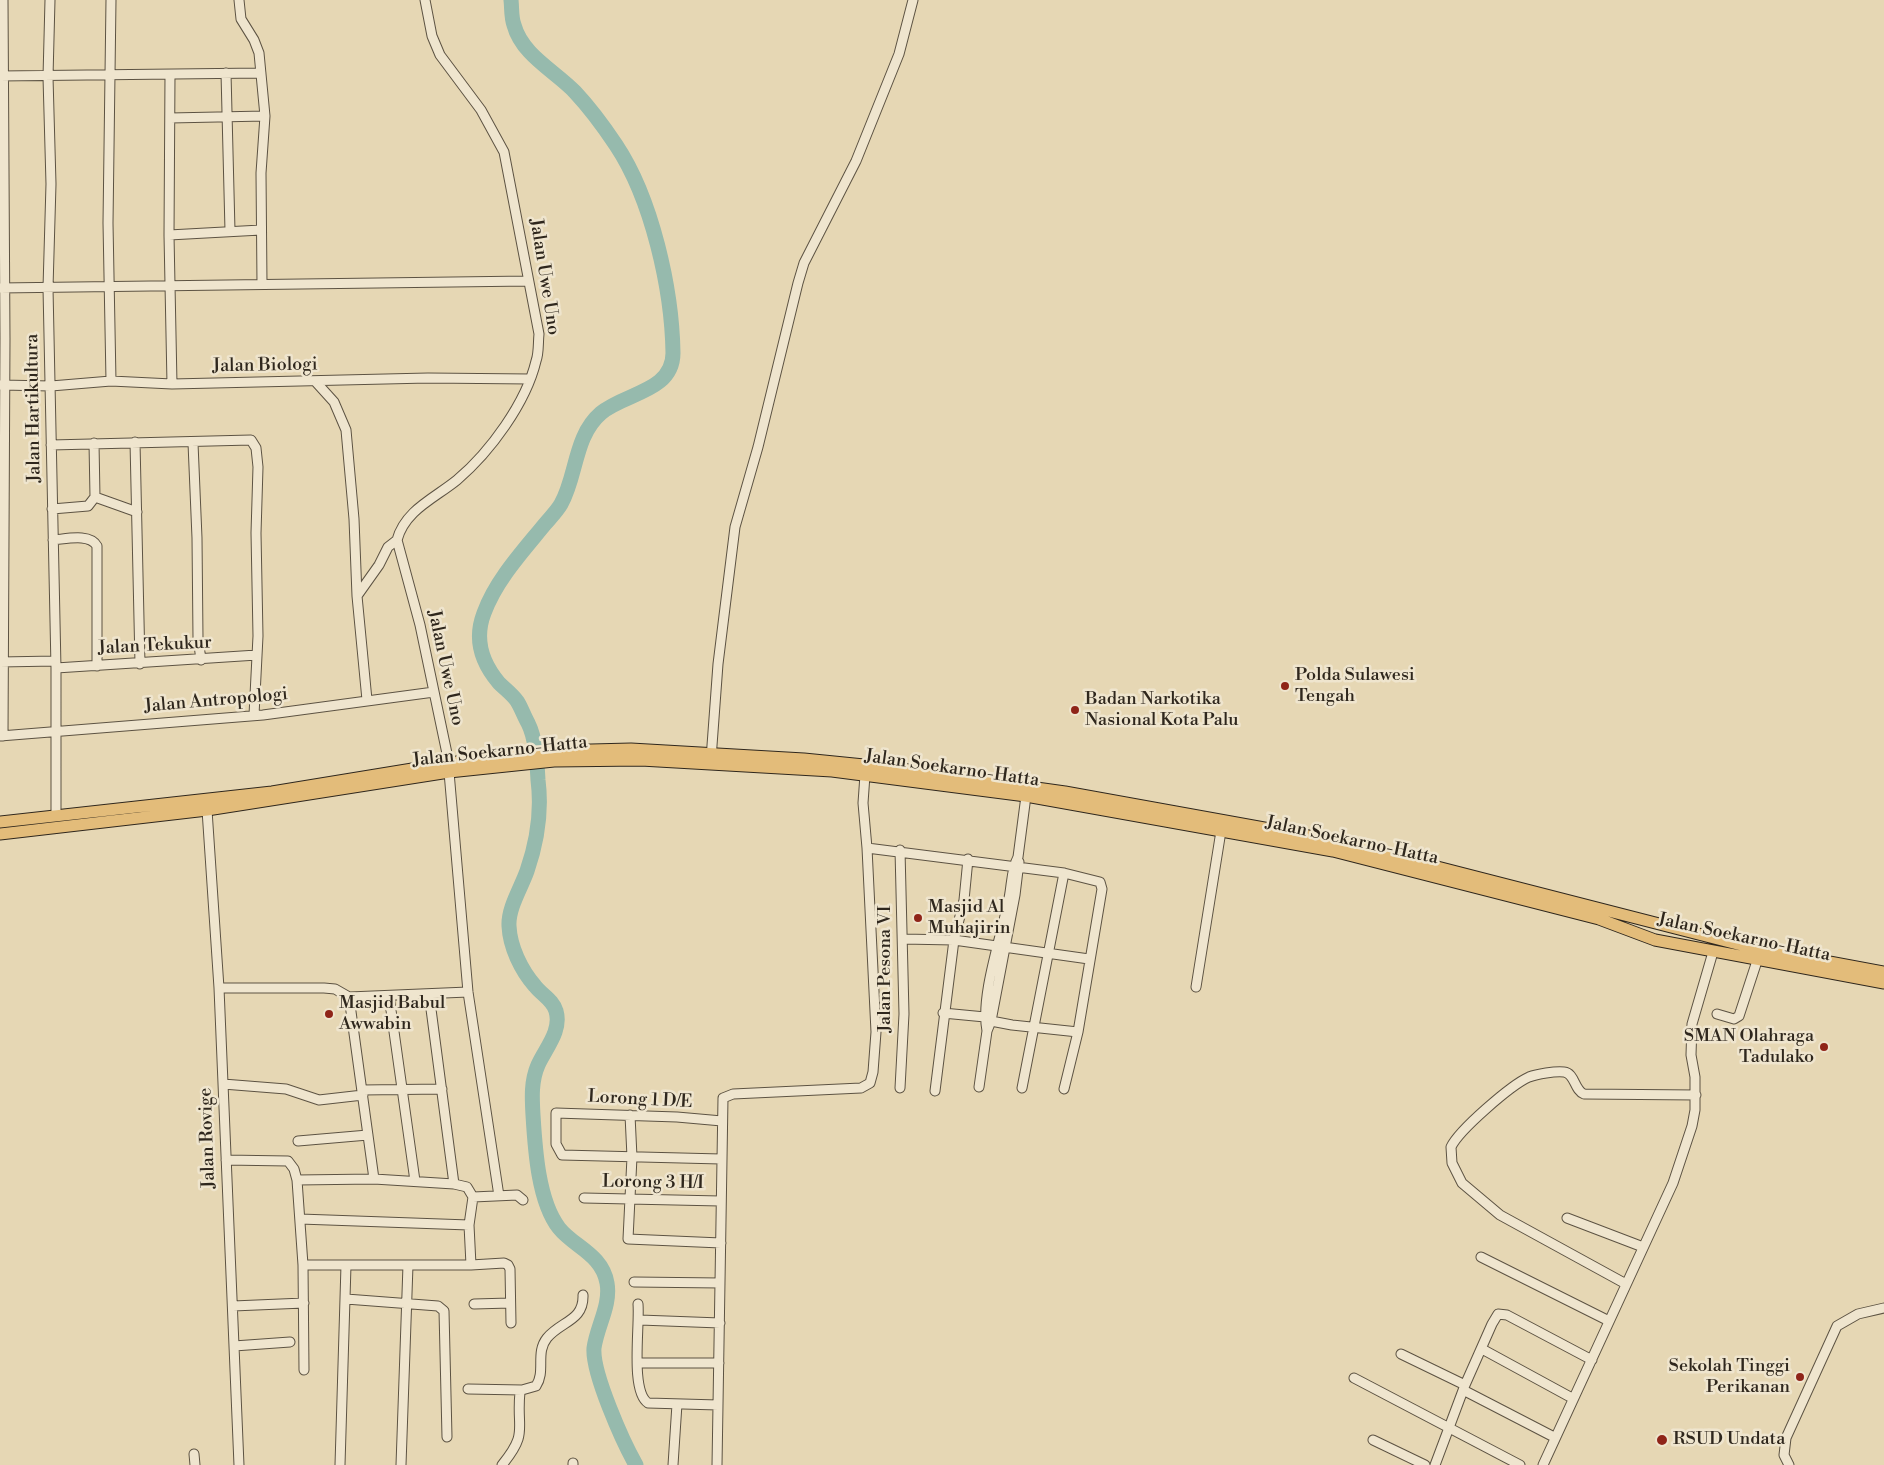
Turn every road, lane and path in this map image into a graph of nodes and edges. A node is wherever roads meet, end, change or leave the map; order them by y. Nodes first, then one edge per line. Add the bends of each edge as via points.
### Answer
1 (3, 0) edge
2 (50, 0) edge
3 (111, 0) edge
4 (240, 0) edge
5 (425, 0) edge
6 (913, 0) edge
7 (226, 73) junction
8 (261, 73) junction
9 (112, 74) junction
10 (170, 74) junction
11 (2, 76) edge
12 (48, 77) junction
13 (265, 116) junction
14 (227, 117) junction
15 (170, 118) junction
16 (261, 230) junction
17 (230, 231) junction
18 (168, 235) junction
19 (528, 281) junction
20 (262, 284) junction
21 (169, 286) junction
22 (2, 288) edge
23 (48, 288) junction
24 (111, 288) junction
25 (530, 379) junction
26 (112, 381) junction
27 (315, 381) junction
28 (172, 384) junction
29 (2, 385) edge
30 (51, 386) junction
31 (135, 442) junction
32 (94, 443) junction
33 (193, 443) junction
34 (51, 445) junction
35 (95, 497) junction
36 (52, 509) junction
37 (137, 512) junction
38 (53, 540) junction
39 (397, 540) junction
40 (357, 596) junction
41 (257, 655) junction
42 (200, 660) junction
43 (2, 662) edge
44 (56, 664) junction
45 (140, 664) junction
46 (97, 666) junction
47 (434, 692) junction
48 (367, 700) junction
49 (254, 716) junction
50 (56, 732) junction
51 (2, 736) edge
52 (711, 759) junction
53 (449, 768) junction
54 (865, 775) junction
55 (975, 784) junction
56 (1026, 796) junction
57 (207, 810) junction
58 (155, 811) junction
59 (56, 816) junction
60 (1190, 820) junction
61 (0, 822) edge
62 (1221, 831) junction
63 (0, 834) edge
64 (868, 848) junction
65 (900, 850) junction
66 (968, 859) junction
67 (1016, 866) junction
68 (1064, 873) junction
69 (1493, 886) junction
70 (903, 939) junction
71 (954, 940) junction
72 (1002, 946) junction
73 (1047, 952) junction
74 (1713, 952) junction
75 (1089, 959) junction
76 (1757, 961) junction
77 (1884, 972) edge
78 (1884, 983) edge
79 (1196, 987) dead end
80 (219, 988) junction
81 (468, 992) junction
82 (429, 994) junction
83 (389, 996) junction
84 (349, 997) junction
85 (943, 1013) junction
86 (1717, 1014) dead end
87 (988, 1019) junction
88 (1033, 1027) junction
89 (1078, 1032) junction
90 (223, 1084) junction
91 (979, 1087) dead end
92 (442, 1088) junction
93 (900, 1088) dead end
94 (1022, 1088) dead end
95 (1064, 1089) dead end
96 (402, 1090) junction
97 (935, 1091) dead end
98 (362, 1092) junction
99 (1696, 1095) junction
100 (630, 1115) junction
101 (722, 1121) junction
102 (368, 1135) junction
103 (298, 1141) dead end
104 (632, 1157) junction
105 (721, 1159) junction
106 (226, 1160) junction
107 (374, 1179) junction
108 (297, 1180) junction
109 (415, 1181) junction
110 (454, 1184) junction
111 (499, 1196) junction
112 (473, 1197) junction
113 (584, 1198) dead end
114 (631, 1199) junction
115 (523, 1200) dead end
116 (720, 1201) junction
117 (1567, 1218) dead end
118 (300, 1219) junction
119 (469, 1226) junction
120 (721, 1243) junction
121 (1643, 1247) junction
122 (1481, 1256) dead end
123 (303, 1265) junction
124 (346, 1265) junction
125 (408, 1265) junction
126 (471, 1265) junction
127 (634, 1282) dead end
128 (720, 1283) junction
129 (1626, 1284) junction
130 (583, 1296) dead end
131 (346, 1299) junction
132 (304, 1303) junction
133 (510, 1303) junction
134 (405, 1304) junction
135 (474, 1304) dead end
136 (638, 1304) dead end
137 (233, 1306) junction
138 (1884, 1308) edge
139 (640, 1320) junction
140 (1608, 1320) junction
141 (511, 1323) dead end
142 (720, 1323) junction
143 (290, 1342) dead end
144 (234, 1346) junction
145 (1482, 1349) junction
146 (1402, 1354) dead end
147 (1592, 1360) junction
148 (638, 1363) junction
149 (719, 1363) junction
150 (304, 1370) dead end
151 (1354, 1378) dead end
152 (1465, 1388) junction
153 (468, 1389) dead end
154 (522, 1390) junction
155 (1572, 1398) junction
156 (677, 1404) junction
157 (718, 1405) junction
158 (1450, 1428) junction
159 (447, 1437) dead end
160 (1554, 1437) junction
161 (1373, 1440) dead end
162 (194, 1454) dead end
163 (195, 1465) edge
164 (239, 1465) edge
165 (340, 1465) edge
166 (401, 1465) edge
167 (502, 1465) edge
168 (673, 1465) edge
169 (717, 1465) edge
170 (1425, 1465) edge
171 (1435, 1465) edge
172 (1520, 1465) edge
173 (1543, 1465) edge
174 (1788, 1465) edge

1 - 11 street
2 - 12 street, Jalan Hartikultura
3 - 9 street
4 - 8 street via 240,15 254,40
5 - 19 street, Jalan Uwe Uno via 432,36 440,55 490,122 504,152
6 - 52 street via 899,54 869,131 838,200 804,263 798,283 736,526 718,664
7 - 8 street
7 - 10 street
7 - 14 street
8 - 13 street
9 - 10 street
9 - 12 street
9 - 24 street via 108,223
10 - 15 street
11 - 12 street
11 - 22 street
12 - 23 street, Jalan Hartikultura via 51,184
13 - 14 street
13 - 16 street
14 - 15 street
14 - 17 street
15 - 18 street
16 - 17 street
16 - 20 street
17 - 18 street
18 - 21 street
19 - 20 street
19 - 25 street, Jalan Uwe Uno via 539,334 537,359
20 - 21 street
21 - 24 street
21 - 28 street
22 - 23 street
22 - 29 street
23 - 24 street
23 - 30 street, Jalan Hartikultura
24 - 26 street
25 - 27 street, Jalan Biologi
25 - 39 street, Jalan Uwe Uno via 521,400 477,461 414,511
26 - 28 street, Jalan Biologi
26 - 30 street, Jalan Biologi
27 - 28 street, Jalan Biologi
27 - 40 street via 334,402 346,430
29 - 30 street, Jalan Biologi
29 - 43 street
30 - 34 street, Jalan Hartikultura
31 - 32 street
31 - 33 street
31 - 37 street
32 - 34 street
32 - 35 street
33 - 41 street via 247,439 256,448
33 - 42 street
34 - 36 street, Jalan Hartikultura
35 - 36 street via 88,506
35 - 37 street
36 - 38 street, Jalan Hartikultura
37 - 45 street
38 - 44 street, Jalan Hartikultura
38 - 46 street via 88,538 97,546
39 - 40 street via 388,547
39 - 47 street, Jalan Uwe Uno
40 - 48 street
41 - 42 street, Jalan Tekukur
41 - 49 street
42 - 45 street, Jalan Tekukur
43 - 44 street, Jalan Tekukur
43 - 51 street
44 - 46 street, Jalan Tekukur
44 - 50 street, Jalan Hartikultura
45 - 46 street, Jalan Tekukur
47 - 48 street, Jalan Antropologi
47 - 53 street, Jalan Uwe Uno
48 - 49 street, Jalan Antropologi
49 - 50 street, Jalan Antropologi
50 - 51 street, Jalan Antropologi
50 - 59 street, Jalan Hartikultura
52 - 53 main road, Jalan Soekarno-Hatta via 622,749
52 - 54 main road, Jalan Soekarno-Hatta
52 - 55 main road, Jalan Soekarno-Hatta via 850,763
53 - 57 main road, Jalan Soekarno-Hatta
53 - 58 main road, Jalan Soekarno-Hatta
53 - 81 street, Jalan Uwe Uno
54 - 55 main road, Jalan Soekarno-Hatta
54 - 64 street via 863,803
55 - 56 main road, Jalan Soekarno-Hatta
55 - 60 main road, Jalan Soekarno-Hatta
56 - 60 main road, Jalan Soekarno-Hatta
56 - 67 street
57 - 58 main road, Jalan Soekarno-Hatta
57 - 80 street, Jalan Rovige
58 - 59 main road, Jalan Soekarno-Hatta
58 - 63 main road, Jalan Soekarno-Hatta
59 - 61 main road, Jalan Soekarno-Hatta
60 - 62 main road, Jalan Soekarno-Hatta
60 - 69 main road, Jalan Soekarno-Hatta via 1336,841
62 - 69 main road, Jalan Soekarno-Hatta
62 - 79 street
64 - 65 street
64 - 101 street via 876,1032 870,1083 861,1088 726,1095 722,1100
65 - 66 street
65 - 70 street, Jalan Pesona VI
66 - 67 street
66 - 71 street via 964,900
67 - 68 street
67 - 72 street
68 - 73 street
68 - 75 street via 1102,884
69 - 74 main road, Jalan Soekarno-Hatta via 1655,940
69 - 77 main road, Jalan Soekarno-Hatta via 1749,947
70 - 71 street
70 - 93 street, Jalan Pesona VI via 904,1014
71 - 72 street
71 - 85 street
72 - 73 street
72 - 87 street
73 - 75 street
73 - 88 street
74 - 76 main road, Jalan Soekarno-Hatta
74 - 99 street via 1692,1024 1691,1055
75 - 89 street
76 - 78 main road, Jalan Soekarno-Hatta
76 - 86 street via 1739,1016 1734,1019
80 - 84 street via 324,988 335,989
80 - 90 street, Jalan Rovige
81 - 82 street
81 - 111 street, Jalan Uwe Uno
82 - 83 street
82 - 92 street
83 - 84 street
83 - 96 street
84 - 98 street
85 - 87 street
85 - 97 street
87 - 88 street
87 - 91 street
88 - 89 street
88 - 94 street
89 - 95 street
90 - 98 street via 286,1088 319,1100
90 - 106 street, Jalan Rovige
92 - 96 street
92 - 110 street
96 - 98 street
96 - 109 street
98 - 102 street
99 - 121 street via 1692,1126 1673,1183
99 - 129 street via 1584,1094 1564,1072 1531,1076 1490,1105 1453,1143 1452,1163 1467,1189 1500,1215 1539,1239
100 - 101 street, Lorong 1 D/E
100 - 104 street
100 - 104 street, Lorong 1 D/E via 556,1112 556,1144 562,1155
101 - 105 street
102 - 103 street
102 - 107 street
104 - 105 street
104 - 114 street
105 - 116 street
106 - 108 street via 288,1161
106 - 137 street, Jalan Rovige
107 - 108 street
107 - 109 street
108 - 118 street
109 - 110 street
110 - 112 street via 467,1187
111 - 112 street
111 - 115 street via 517,1195
112 - 119 street
113 - 114 street, Lorong 3 H/I
114 - 116 street, Lorong 3 H/I
114 - 120 street via 628,1239
116 - 120 street
117 - 121 street
118 - 119 street
118 - 123 street
119 - 126 street
120 - 128 street
121 - 129 street
122 - 140 street
123 - 124 street
123 - 132 street
124 - 125 street
124 - 131 street
125 - 126 street
125 - 134 street
126 - 133 street via 508,1264
127 - 128 street
128 - 142 street
129 - 140 street
130 - 154 street via 576,1318 548,1337 542,1346 540,1381 536,1386
131 - 134 street
131 - 165 street
132 - 137 street
132 - 150 street
133 - 135 street
133 - 141 street
134 - 159 street via 438,1306 444,1311
134 - 166 street
136 - 139 street
137 - 144 street, Jalan Rovige
138 - 174 street via 1858,1314 1837,1326 1786,1438 1784,1455
139 - 142 street
139 - 148 street
140 - 147 street
142 - 149 street
143 - 144 street
144 - 164 street, Jalan Rovige
145 - 147 street via 1492,1324 1502,1313
145 - 152 street
145 - 155 street
146 - 152 street
147 - 155 street
148 - 149 street
148 - 156 street via 640,1393 645,1401 648,1404
149 - 157 street
151 - 158 street
152 - 158 street
152 - 160 street
153 - 154 street
154 - 167 street via 520,1437
155 - 160 street
156 - 157 street
156 - 168 street
157 - 169 street
158 - 171 street
158 - 172 street
160 - 173 street
161 - 170 street
162 - 163 street

